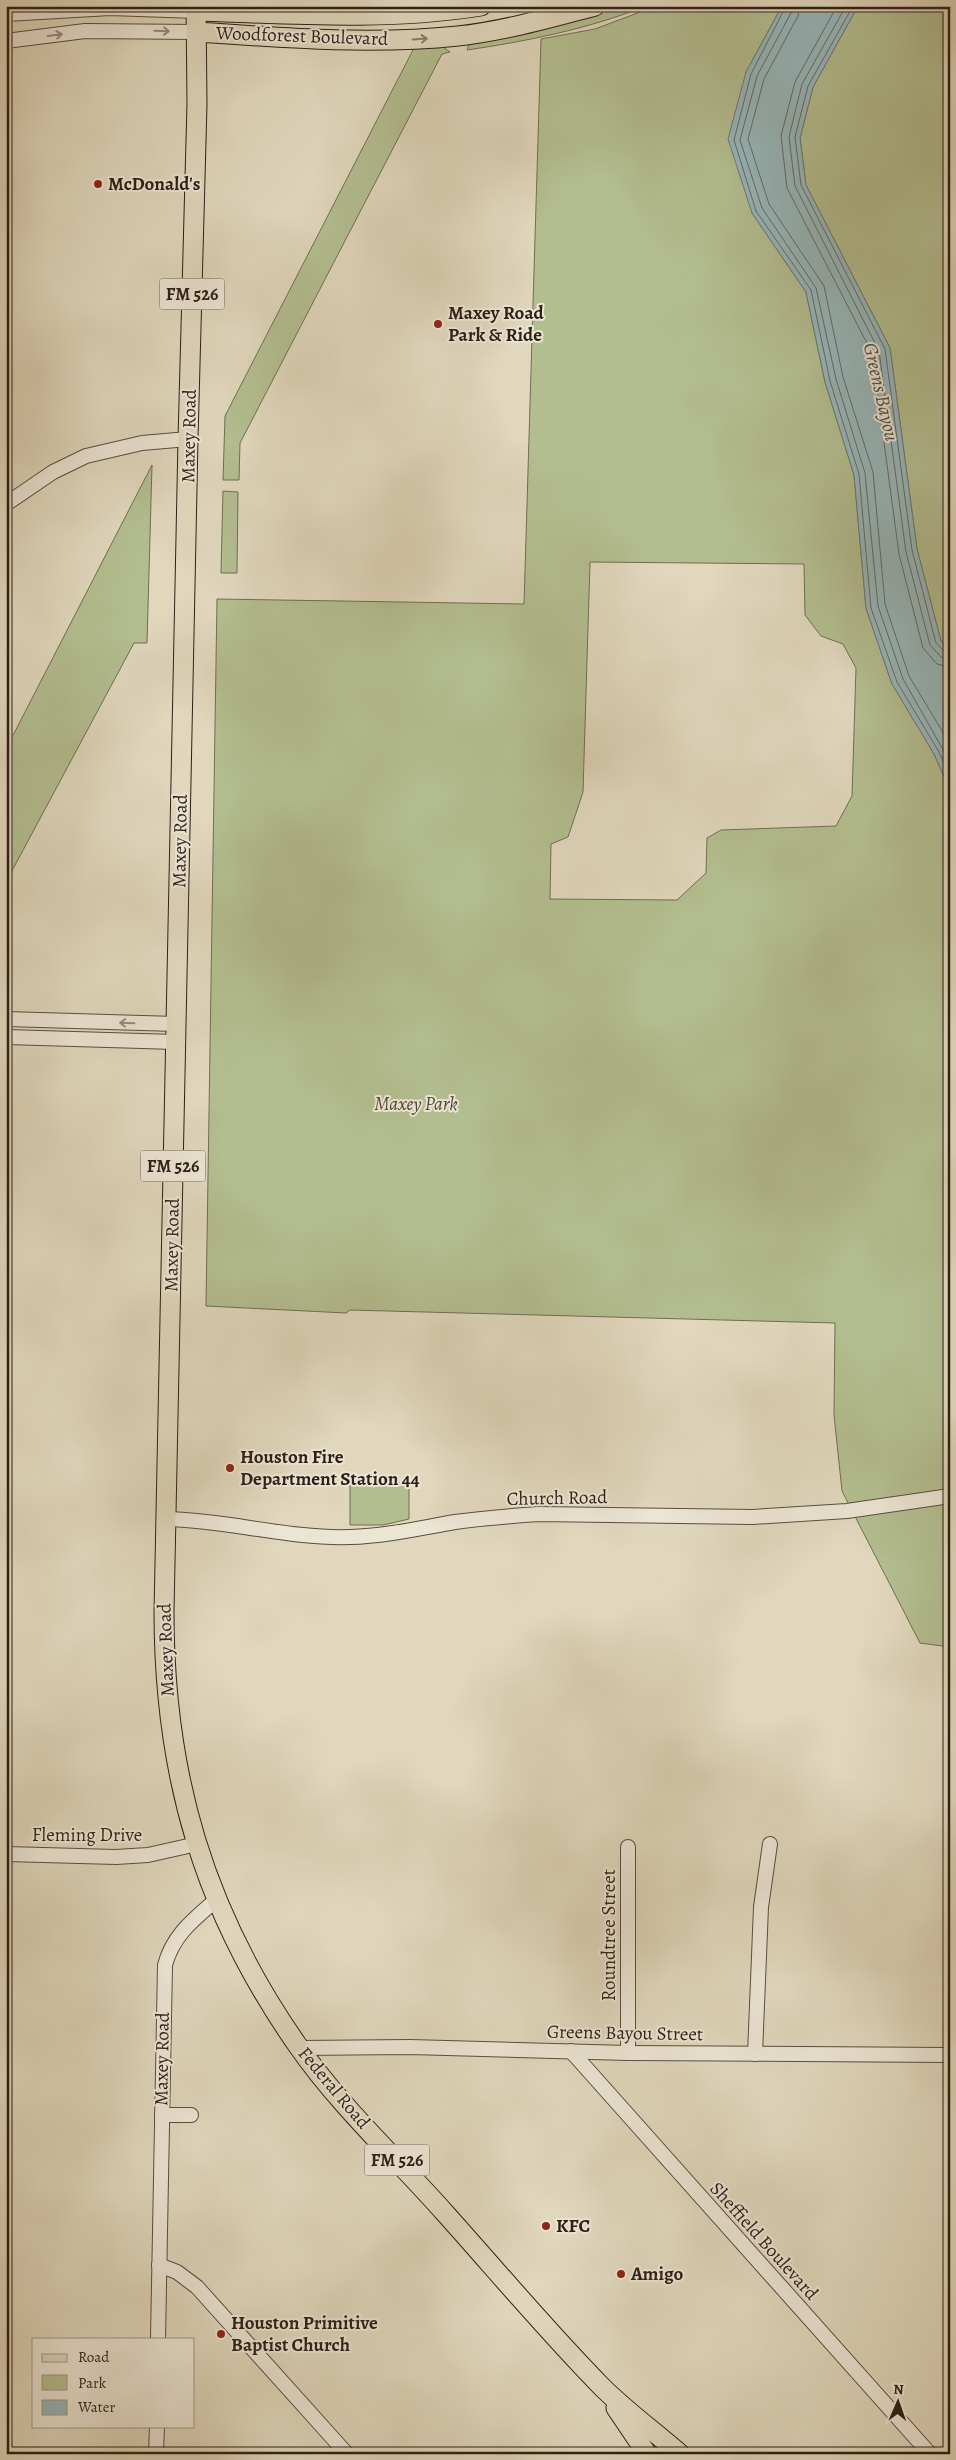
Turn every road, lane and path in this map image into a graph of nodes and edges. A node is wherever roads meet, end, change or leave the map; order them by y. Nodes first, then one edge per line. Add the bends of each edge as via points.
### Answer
1 (481, 6) edge
2 (595, 6) edge
3 (196, 9) edge
4 (457, 10) junction
5 (6, 14) edge
6 (377, 14) junction
7 (197, 32) junction
8 (460, 36) junction
9 (378, 40) junction
10 (6, 41) edge
11 (188, 439) junction
12 (6, 504) edge
13 (6, 1020) edge
14 (54, 1021) junction
15 (176, 1033) junction
16 (6, 1037) edge
17 (54, 1038) junction
18 (950, 1496) edge
19 (166, 1519) junction
20 (197, 1844) junction
21 (770, 1844) dead end
22 (628, 1847) dead end
23 (6, 1854) edge
24 (216, 1900) junction
25 (299, 2048) junction
26 (571, 2051) junction
27 (628, 2052) junction
28 (755, 2054) junction
29 (950, 2055) edge
30 (162, 2115) junction
31 (191, 2115) dead end
32 (159, 2265) junction
33 (158, 2338) edge
34 (603, 2388) junction
35 (156, 2428) edge
36 (156, 2454) edge
37 (347, 2454) edge
38 (647, 2454) edge
39 (680, 2454) edge
40 (930, 2454) edge

1 - 4 main road, Woodforest Boulevard
2 - 8 main road, Woodforest Boulevard via 526,25
3 - 5 street, Woodforest Boulevard via 110,8
3 - 6 main road, Woodforest Boulevard
3 - 7 main road, Maxey Road / FM 526
4 - 6 main road, Woodforest Boulevard
4 - 8 main road
6 - 9 main road
7 - 9 main road, Woodforest Boulevard
10 -> 7 street, Woodforest Boulevard via 85,31
7 - 11 main road, Maxey Road / FM 526
9 -> 8 main road, Woodforest Boulevard
11 - 12 street via 142,442 86,456 53,472
11 - 15 main road, Maxey Road / FM 526
13 - 14 street
15 -> 14 street
14 - 17 street
15 - 17 street
15 - 19 main road, Maxey Road / FM 526
16 - 17 street
18 - 19 street, Church Road via 847,1511 752,1517 504,1516 403,1533 350,1537
19 - 20 main road, Maxey Road / FM 526 via 165,1681 172,1741
20 - 23 street, Fleming Drive via 148,1855 116,1857
20 - 24 main road, Maxey Road / FM 526
21 - 28 street via 761,1907
22 - 27 street, Roundtree Street
24 - 25 main road, Federal Road / FM 526 via 261,1991
24 - 30 street, Maxey Road via 177,1936 165,1965
25 - 26 street, Greens Bayou Street
25 - 34 main road, Federal Road / FM 526
26 - 27 street, Greens Bayou Street
26 - 40 street, Sheffield Boulevard
27 - 28 street, Greens Bayou Street
28 - 29 street, Greens Bayou Street
30 - 31 street
30 - 32 street, Maxey Road
32 - 33 street, Maxey Road
32 - 37 street via 197,2287
34 - 38 main road, Federal Road / FM 526
34 - 39 main road, Federal Road / FM 526
35 - 36 street

